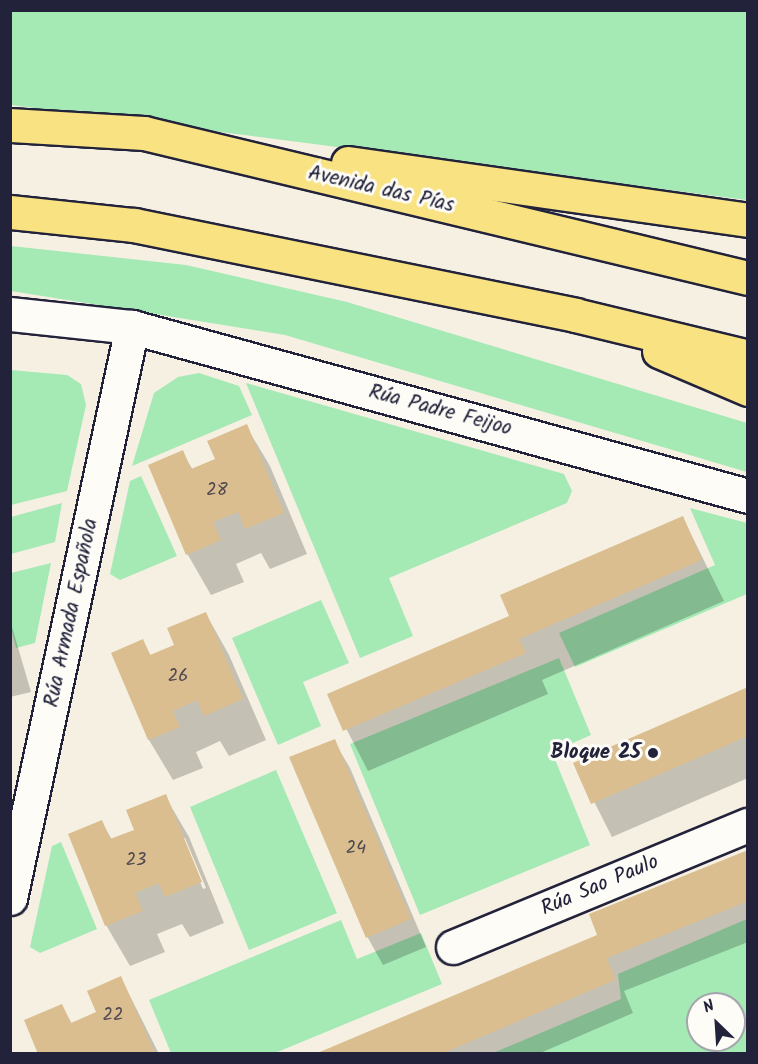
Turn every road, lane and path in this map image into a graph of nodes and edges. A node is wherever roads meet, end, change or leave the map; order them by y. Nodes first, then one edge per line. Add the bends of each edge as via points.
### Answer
1 (10, 125) edge
2 (144, 133) junction
3 (10, 213) edge
4 (747, 220) edge
5 (747, 278) edge
6 (10, 314) edge
7 (575, 315) junction
8 (132, 327) junction
9 (747, 357) edge
10 (747, 389) edge
11 (747, 496) edge
12 (747, 825) edge
13 (10, 898) edge
14 (453, 947) dead end

1 - 2 highway, Avenida das Pías
2 - 4 highway
2 - 5 highway, Avenida das Pías
3 - 7 highway via 134,225
6 - 8 street, Rúa Padre Feijoo
7 - 9 highway
7 - 10 highway
8 - 11 street, Rúa Padre Feijoo
8 - 13 street, Rúa Armada Española
12 - 14 street, Rúa Sao Paulo

